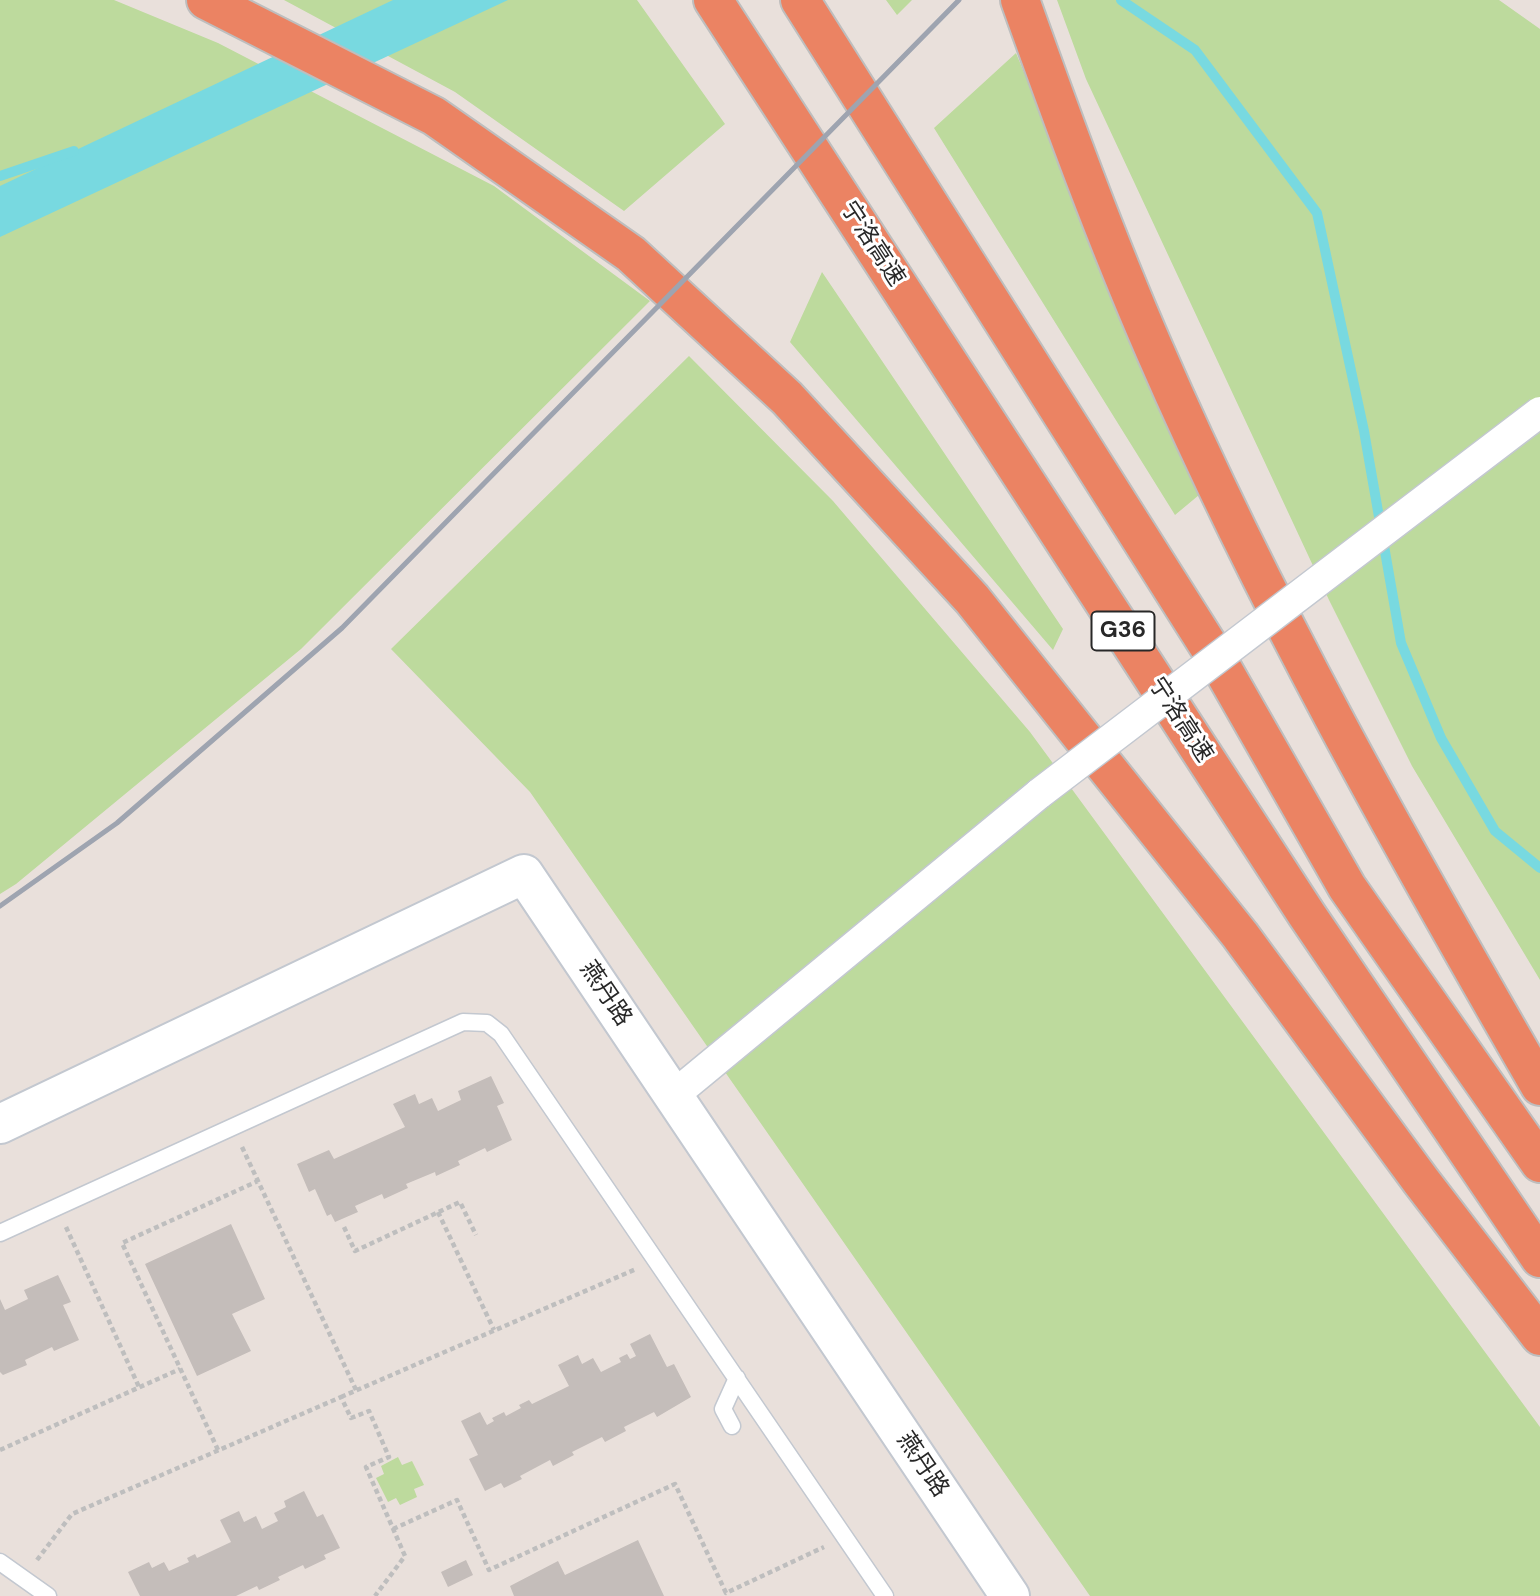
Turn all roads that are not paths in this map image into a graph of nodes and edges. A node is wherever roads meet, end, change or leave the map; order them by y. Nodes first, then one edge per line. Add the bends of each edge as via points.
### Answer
1 (206, 0) edge
2 (713, 0) edge
3 (800, 0) edge
4 (1020, 0) edge
5 (1540, 412) edge
6 (1540, 1086) edge
7 (674, 1094) junction
8 (0, 1124) edge
9 (1540, 1163) edge
10 (0, 1233) edge
11 (1540, 1258) edge
12 (1540, 1336) edge
13 (737, 1378) junction
14 (732, 1426) dead end
15 (0, 1562) edge
16 (48, 1596) edge
17 (885, 1596) edge
18 (1010, 1596) edge

1 - 12 highway via 434,116 631,254 788,398 989,621 1240,935
2 - 11 highway, 宁洛高速 / G36 via 1307,915
3 - 9 highway, G36 via 1218,661 1347,887
4 - 6 highway via 1066,130 1155,350 1250,553 1407,857
5 - 7 street, bridge via 1040,793
7 - 8 street, 燕丹路 via 524,874
7 - 18 street, 燕丹路
10 - 13 lane via 463,1022 487,1023 502,1034
13 - 14 lane via 723,1409
13 - 17 lane
15 - 16 lane

